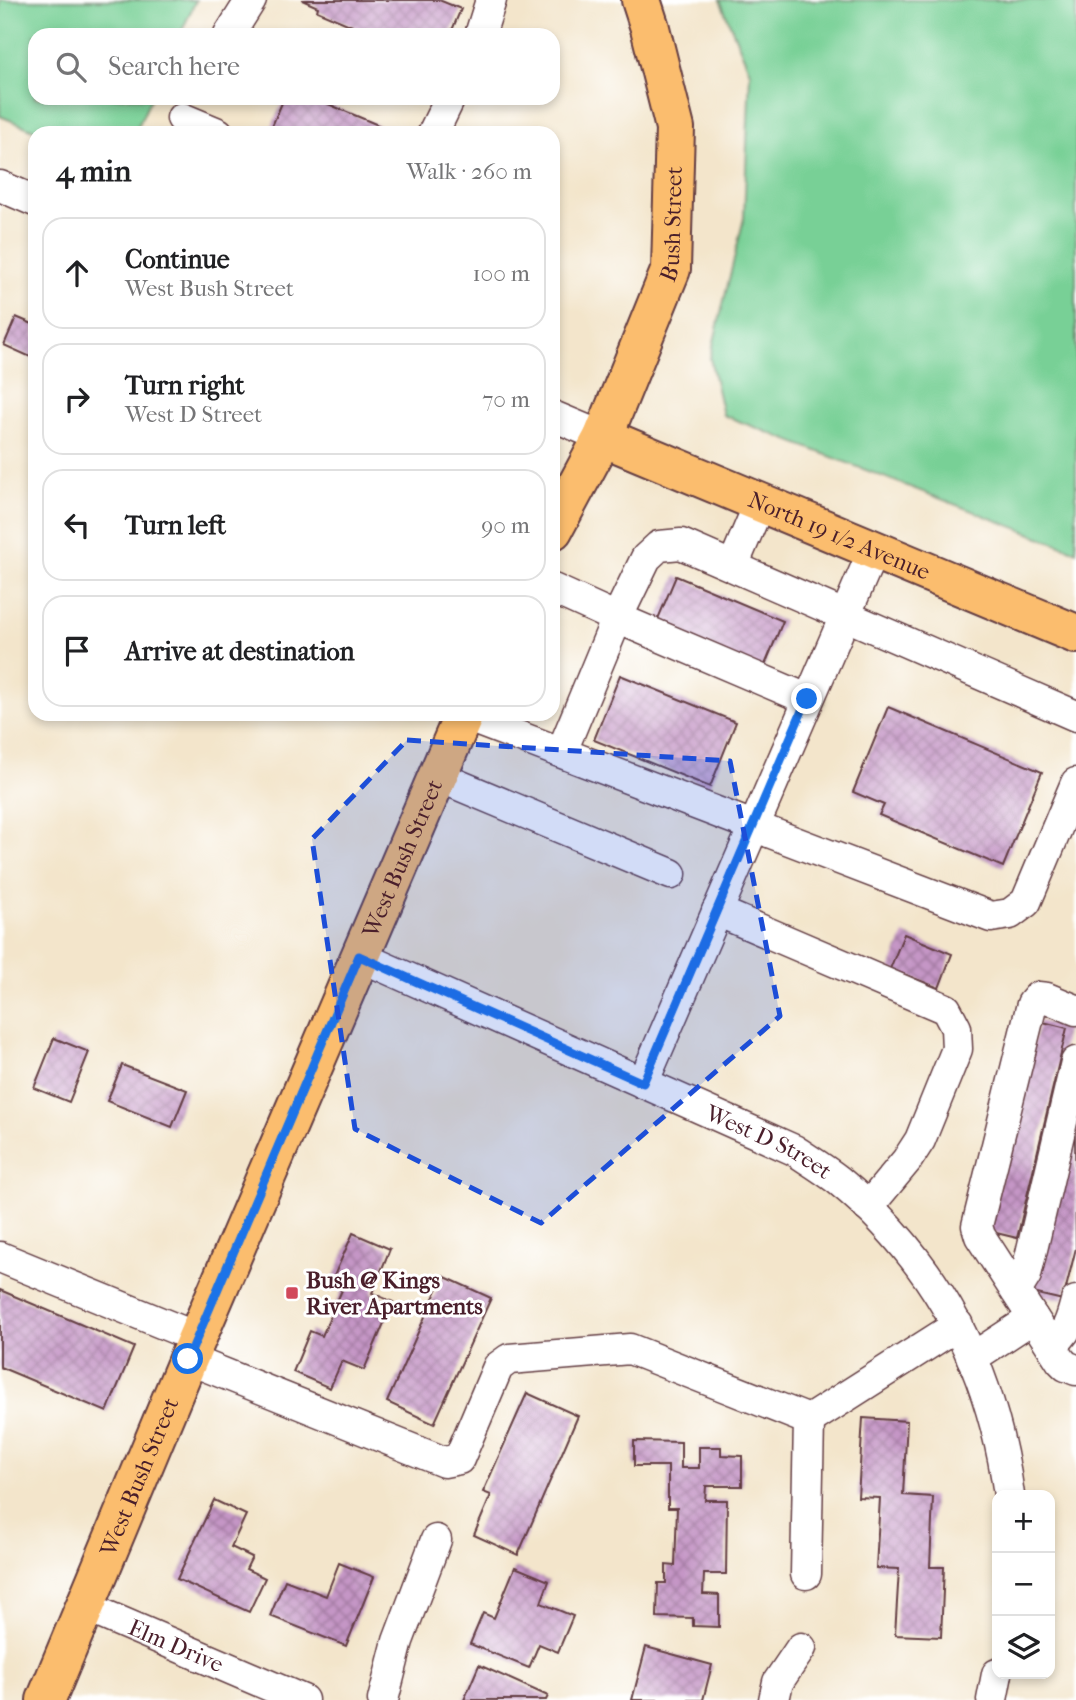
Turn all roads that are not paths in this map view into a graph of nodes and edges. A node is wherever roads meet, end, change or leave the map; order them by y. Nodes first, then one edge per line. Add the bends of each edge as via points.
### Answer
1 (251, 0) edge
2 (491, 0) edge
3 (641, 0) edge
4 (233, 28) edge
5 (482, 28) edge
6 (447, 105) edge
7 (183, 116) edge
8 (204, 126) edge
9 (436, 126) edge
10 (0, 186) edge
11 (28, 198) edge
12 (560, 419) edge
13 (603, 437) junction
14 (760, 502) junction
15 (560, 517) edge
16 (874, 550) junction
17 (733, 566) junction
18 (560, 592) edge
19 (844, 615) junction
20 (618, 618) junction
21 (1076, 634) edge
22 (807, 699) junction
23 (1076, 716) edge
24 (461, 721) edge
25 (483, 721) edge
26 (562, 751) junction
27 (438, 776) junction
28 (1076, 783) edge
29 (754, 828) junction
30 (671, 874) dead end
31 (717, 911) junction
32 (359, 956) junction
33 (1076, 1010) edge
34 (1076, 1062) edge
35 (643, 1083) junction
36 (868, 1207) junction
37 (0, 1257) edge
38 (1016, 1291) junction
39 (1076, 1301) edge
40 (1033, 1318) junction
41 (958, 1325) junction
42 (1051, 1345) junction
43 (193, 1349) junction
44 (972, 1358) junction
45 (1076, 1370) edge
46 (809, 1420) junction
47 (1008, 1490) edge
48 (436, 1540) dead end
49 (806, 1574) dead end
50 (86, 1607) junction
51 (801, 1648) dead end
52 (996, 1679) edge
53 (46, 1700) edge
54 (303, 1700) edge
55 (383, 1700) edge
56 (774, 1700) edge
57 (992, 1700) edge

1 - 4 street
2 - 5 street
3 - 13 main road, Bush Street via 675,128 671,269
6 - 9 street
7 - 8 street
10 - 11 street
12 - 13 street
13 - 14 main road, North 19 1/2 Avenue
13 - 15 main road
14 - 16 main road, North 19 1/2 Avenue
14 - 17 street
16 - 19 street
16 - 21 main road, North 19 1/2 Avenue
17 - 19 street
17 - 20 street via 681,544 659,546 646,558
18 - 20 street
19 - 22 street
19 - 23 street
20 - 22 street
20 - 26 street
22 - 29 street
24 - 27 main road, West Bush Street
25 - 26 street
26 - 29 street
27 - 30 street
27 - 32 main road, West Bush Street
28 - 29 street via 1026,902 1010,914 991,917
29 - 31 street
31 - 35 street
31 - 36 street via 946,1009 956,1028 957,1049 920,1140
32 - 35 street, West D Street
32 - 43 main road, West Bush Street
33 - 38 street via 1047,998 1038,997 1032,1004 977,1226
34 - 38 street via 1026,1275
35 - 36 street, West D Street via 794,1150
36 - 41 street, West D Street via 912,1255
37 - 43 street
38 - 40 street
39 - 42 street via 1070,1326
40 - 42 street
40 - 44 street
41 - 44 street, West D Street
41 - 46 street
42 - 45 street via 1066,1366
43 - 46 street via 444,1462 459,1459 498,1367 509,1359 630,1349
43 - 50 main road, West Bush Street
44 - 47 street, West D Street via 1003,1449
46 - 49 street
48 - 55 street via 398,1641
50 - 53 main road, West Bush Street
50 - 54 street, Elm Drive
51 - 56 street via 778,1682
52 - 57 street

